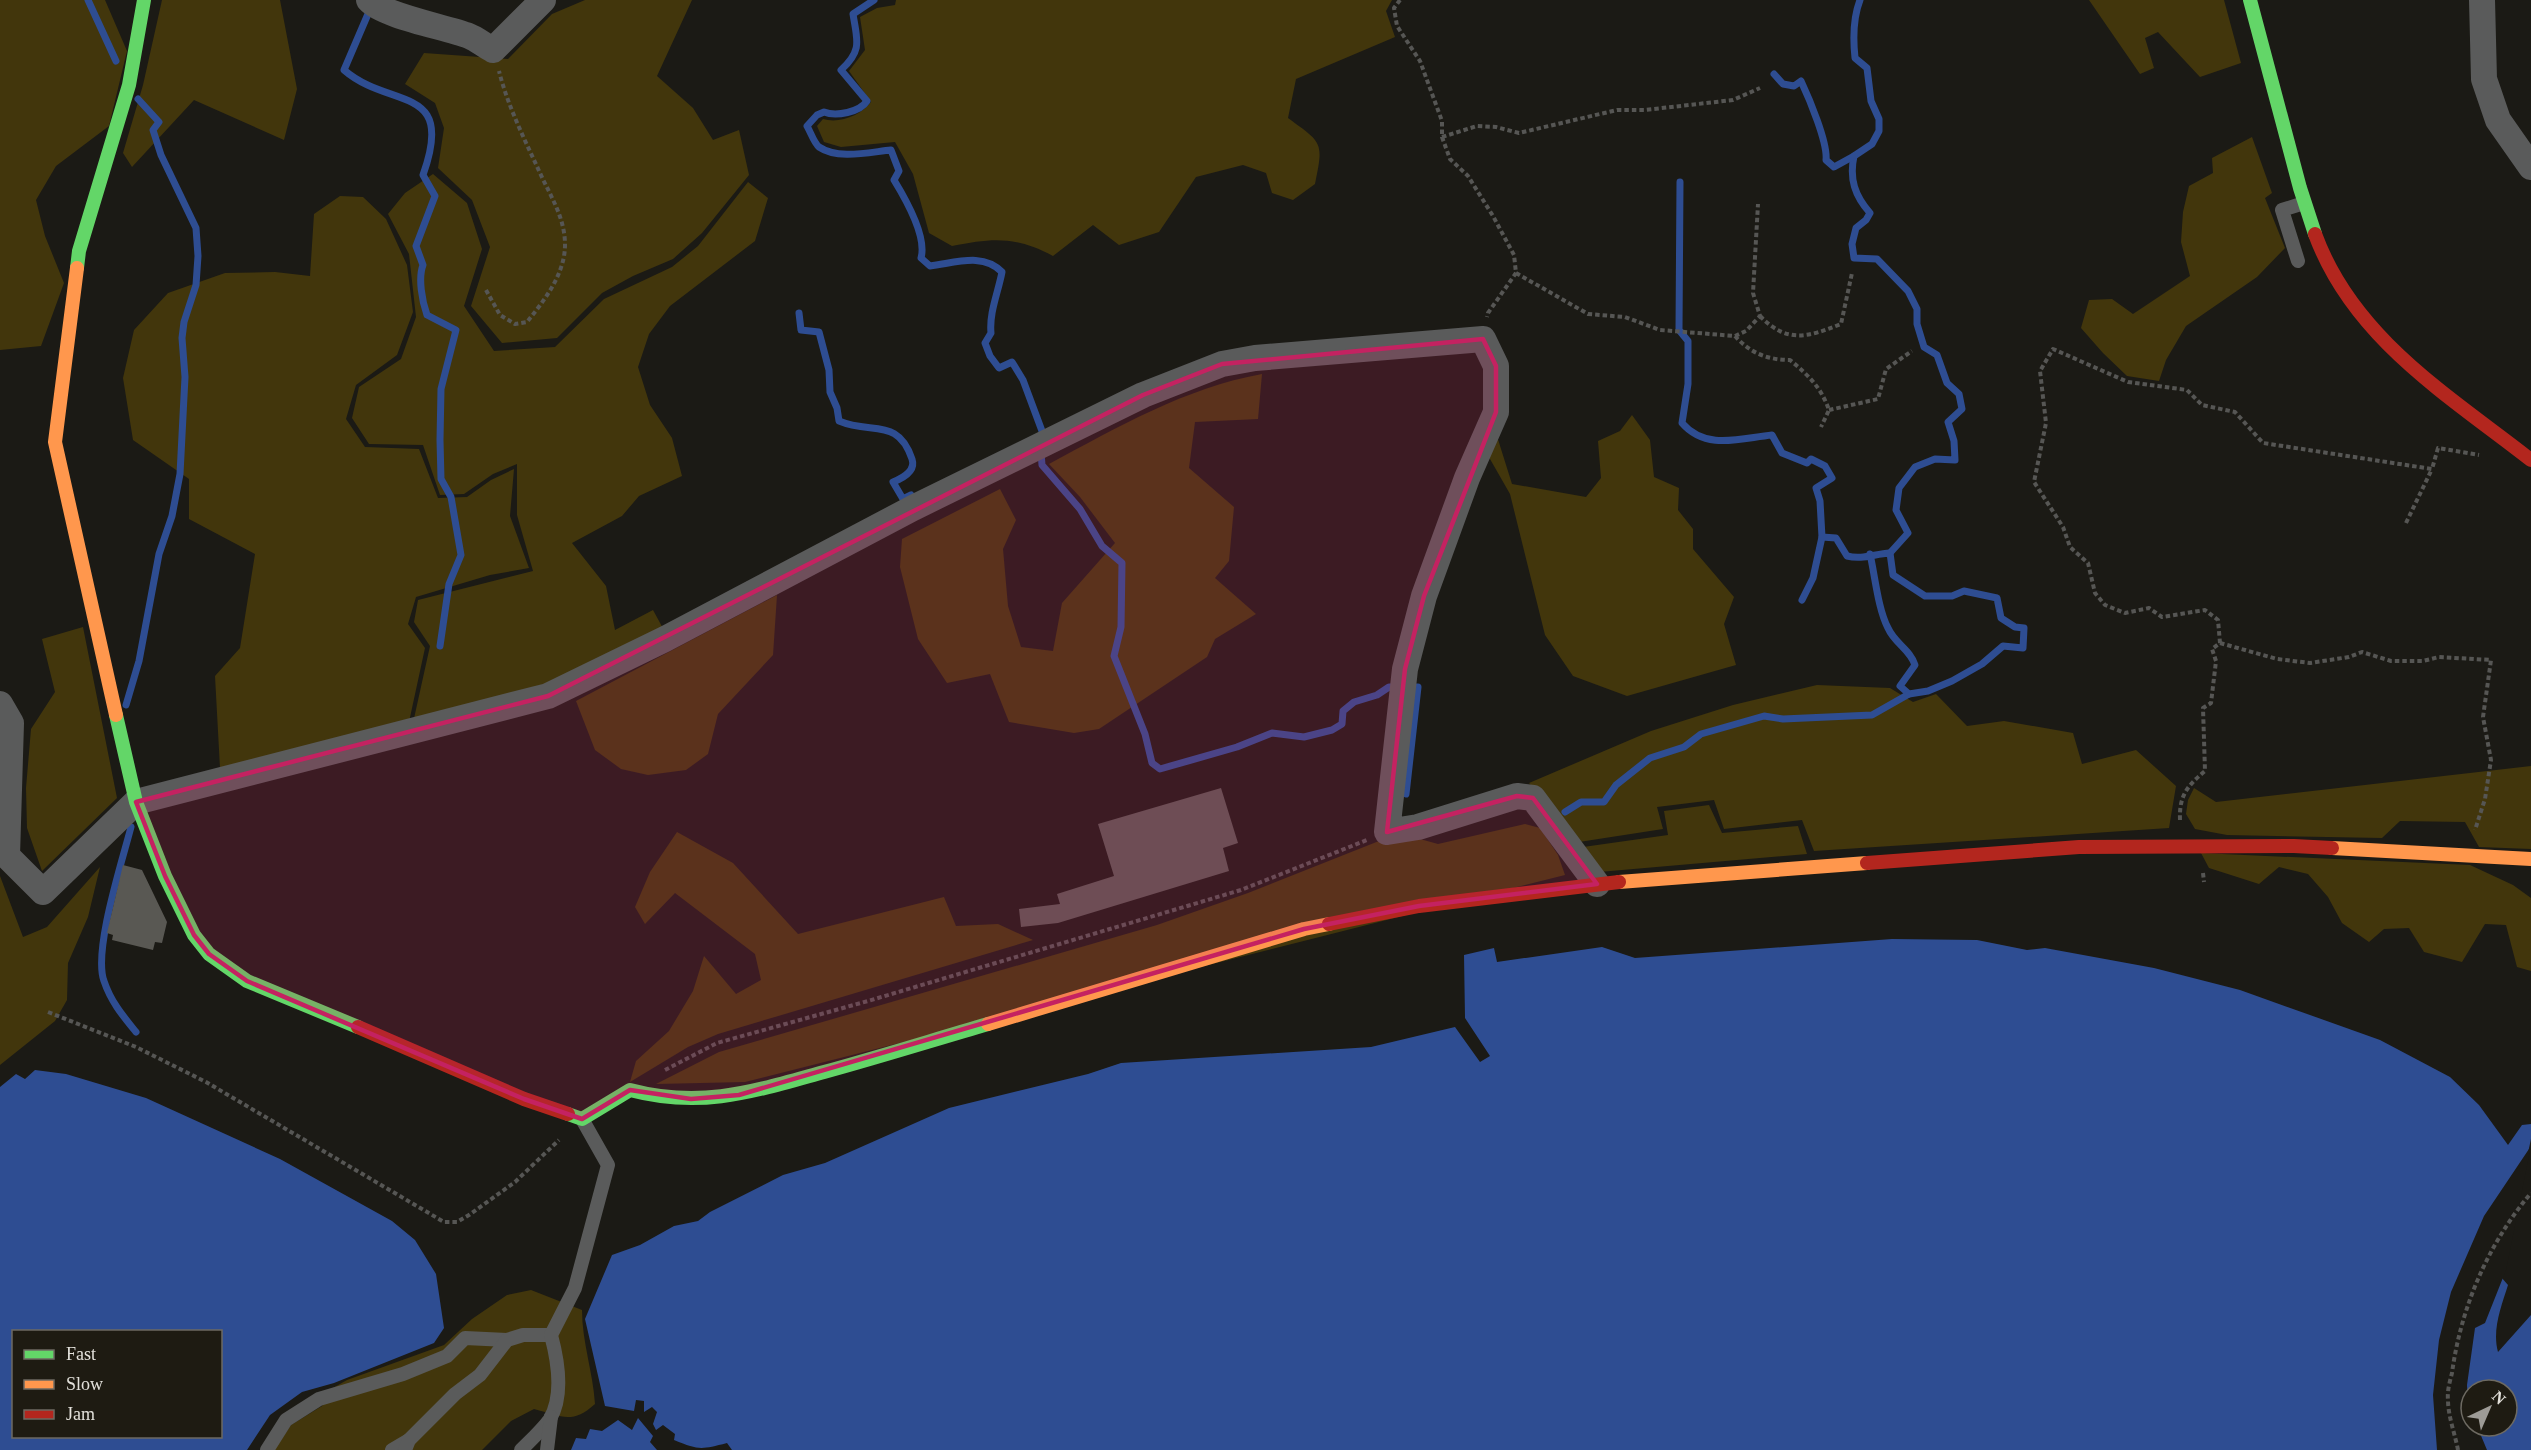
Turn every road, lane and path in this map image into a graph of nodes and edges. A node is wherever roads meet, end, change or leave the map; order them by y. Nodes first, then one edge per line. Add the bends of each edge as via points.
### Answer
1 (144, 0) edge
2 (369, 0) edge
3 (543, 0) edge
4 (1400, 0) edge
5 (2250, 0) edge
6 (2482, 0) edge
7 (493, 50) junction
8 (1760, 88) dead end
9 (1442, 137) junction
10 (2531, 167) edge
11 (2304, 203) junction
12 (1758, 204) dead end
13 (2298, 261) dead end
14 (1516, 273) junction
15 (1852, 273) dead end
16 (486, 290) dead end
17 (1760, 316) junction
18 (1735, 336) junction
19 (1484, 339) junction
20 (1912, 351) dead end
21 (1828, 411) junction
22 (1821, 427) dead end
23 (2482, 456) dead end
24 (2531, 460) edge
25 (2432, 469) junction
26 (2406, 523) dead end
27 (2220, 644) junction
28 (0, 704) edge
29 (136, 802) junction
30 (1387, 832) junction
31 (2198, 846) junction
32 (2468, 857) junction
33 (2531, 859) edge
34 (1597, 884) junction
35 (48, 1012) dead end
36 (630, 1090) junction
37 (582, 1119) junction
38 (2531, 1193) edge
39 (551, 1335) junction
40 (507, 1340) junction
41 (551, 1417) junction
42 (407, 1445) edge
43 (267, 1450) edge
44 (392, 1450) edge
45 (521, 1450) edge
46 (547, 1450) edge
47 (2458, 1450) edge

1 - 29 street via 129,85 79,251 55,442
2 - 7 street via 396,14 471,36
3 - 7 street
4 - 9 path via 1394,8 1397,26 1420,61 1442,121
5 - 11 street
6 - 10 street via 2484,79 2499,120
7 - 16 path via 518,126 563,220 565,248 559,273 545,301 528,322 515,324 500,315
8 - 9 path via 1733,100 1617,110 1519,133 1477,126
9 - 14 path via 1450,159 1468,176 1493,216 1514,255
11 - 13 lane via 2282,210
11 - 24 street via 2328,267 2378,336
12 - 17 path via 1753,293
14 - 18 path via 1588,314 1625,317 1660,330
14 - 19 path via 1488,313
15 - 17 path via 1841,324 1817,333 1786,335 1773,330
17 - 18 path
18 - 21 path via 1745,348 1772,360 1790,360 1813,380
19 - 29 street via 1222,364 1143,395 913,508 548,696
19 - 30 street via 1496,366 1496,412 1467,478 1413,638 1405,669
20 - 21 path via 1886,369 1878,399
21 - 22 path
23 - 25 path via 2438,448
25 - 26 path
25 - 27 path via 2263,443 2235,412 2202,405 2187,390 2128,382 2053,349 2040,371 2046,423 2034,482 2063,527 2070,547 2088,563 2095,593 2105,605 2126,613 2149,608 2162,617 2205,610 2218,620
27 - 31 path via 2212,649 2216,661 2211,703 2203,708 2205,771 2187,786 2180,809 2179,819
27 - 32 path via 2310,663 2362,652 2391,661 2439,657 2491,660 2483,717 2491,760 2485,799
28 - 29 street via 11,723 6,856 43,892
29 - 37 street via 194,935 209,954 247,981 524,1100
30 - 34 street via 1418,827 1517,796 1533,798
30 - 36 path via 1241,890 717,1043
31 - 32 street via 2294,846
31 - 34 street via 2079,847
32 - 33 street
34 - 36 street via 1419,906 1304,929 739,1095 669,1098
35 - 37 path via 136,1047 206,1082 444,1222 457,1222 515,1182
36 - 37 street
37 - 39 lane via 608,1165 575,1288
38 - 47 path via 2509,1219 2467,1305 2448,1400
39 - 40 lane via 523,1335
39 - 41 lane via 558,1360 558,1390
40 - 42 lane via 480,1376 455,1394
40 - 43 lane via 465,1338 447,1356 320,1399 286,1420
41 - 45 lane
41 - 46 lane
42 - 44 lane

